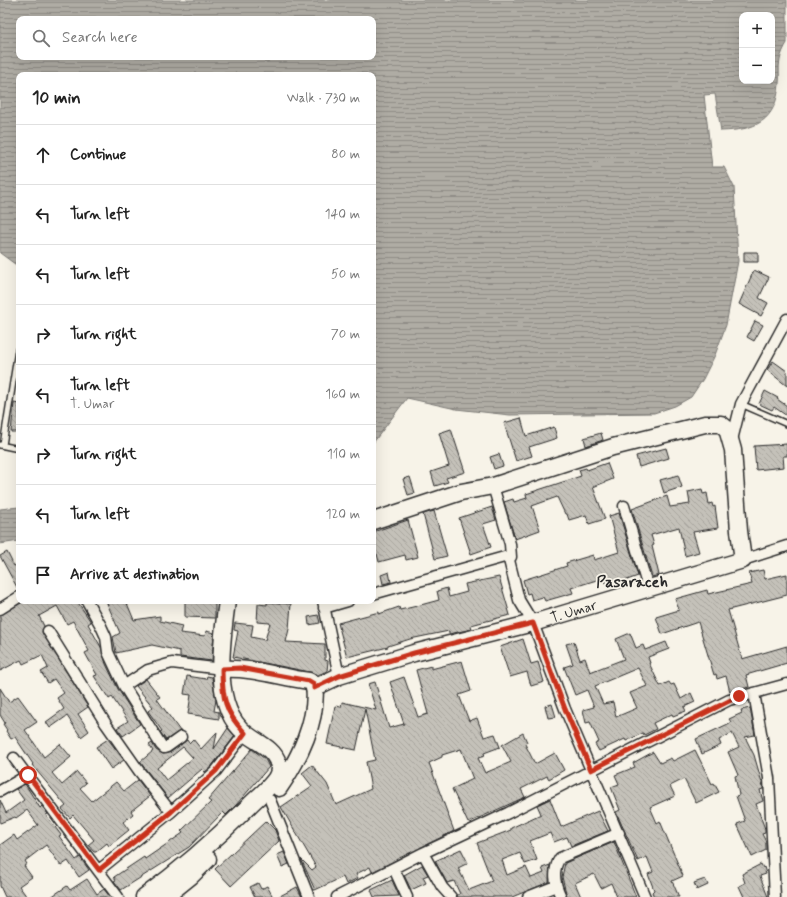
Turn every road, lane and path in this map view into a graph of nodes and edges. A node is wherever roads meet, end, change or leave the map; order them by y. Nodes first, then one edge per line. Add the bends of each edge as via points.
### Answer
1 (787, 319) edge
2 (16, 361) edge
3 (741, 404) junction
4 (787, 424) edge
5 (731, 442) junction
6 (1, 445) edge
7 (16, 448) edge
8 (493, 486) junction
9 (624, 506) dead end
10 (376, 521) edge
11 (787, 546) edge
12 (508, 556) junction
13 (743, 560) junction
14 (648, 588) junction
15 (376, 593) edge
16 (16, 599) edge
17 (89, 604) edge
18 (226, 604) edge
19 (324, 604) edge
20 (0, 609) edge
21 (533, 623) junction
22 (48, 631) dead end
23 (222, 669) junction
24 (339, 676) junction
25 (787, 684) edge
26 (124, 686) junction
27 (314, 688) junction
28 (754, 693) junction
29 (245, 733) junction
30 (181, 737) dead end
31 (14, 758) dead end
32 (591, 770) junction
33 (28, 775) junction
34 (0, 790) edge
35 (270, 800) junction
36 (171, 812) junction
37 (619, 833) junction
38 (423, 852) junction
39 (394, 869) junction
40 (99, 870) junction
41 (556, 886) junction
42 (118, 897) edge
43 (144, 897) edge
44 (165, 897) edge
45 (309, 897) edge
46 (337, 897) edge
47 (407, 897) edge
48 (451, 897) edge
49 (528, 897) edge
50 (561, 897) edge
51 (644, 897) edge
52 (775, 897) edge

1 - 3 street
2 - 6 lane
3 - 4 lane
3 - 5 street
5 - 8 main road via 724,426 716,423 705,424 613,448
5 - 13 main road
6 - 7 lane
8 - 10 main road via 461,492
8 - 12 street via 510,544 511,557
9 - 14 street
11 - 13 street, T. Umar
12 - 15 street
12 - 21 street via 519,600
13 - 14 main road, T. Umar
14 - 21 main road, T. Umar
16 - 20 street
17 - 26 street via 102,626 108,652
18 - 23 main road
19 - 24 street
21 - 24 main road, T. Umar via 414,653
21 - 32 street
22 - 36 street via 106,724
23 - 26 street via 172,663 148,670
23 - 27 main road via 240,668 309,681 314,684
23 - 29 main road via 226,708 234,722
24 - 27 main road, T. Umar
25 - 28 street
26 - 30 street via 163,747
27 - 35 main road via 313,710 303,744 283,782
28 - 32 street via 729,700
28 - 52 street via 769,778
29 - 36 street via 216,771
29 - 43 main road via 276,758 279,765 276,777 196,858
31 - 33 street
32 - 37 street
32 - 38 street via 508,813
33 - 34 street
33 - 40 street
35 - 44 main road via 191,876
35 - 45 street
36 - 40 street
37 - 41 street via 560,858 555,870
37 - 51 street
38 - 39 street
38 - 48 street via 442,887
39 - 46 street
39 - 47 street
40 - 42 street
41 - 49 street
41 - 50 street

